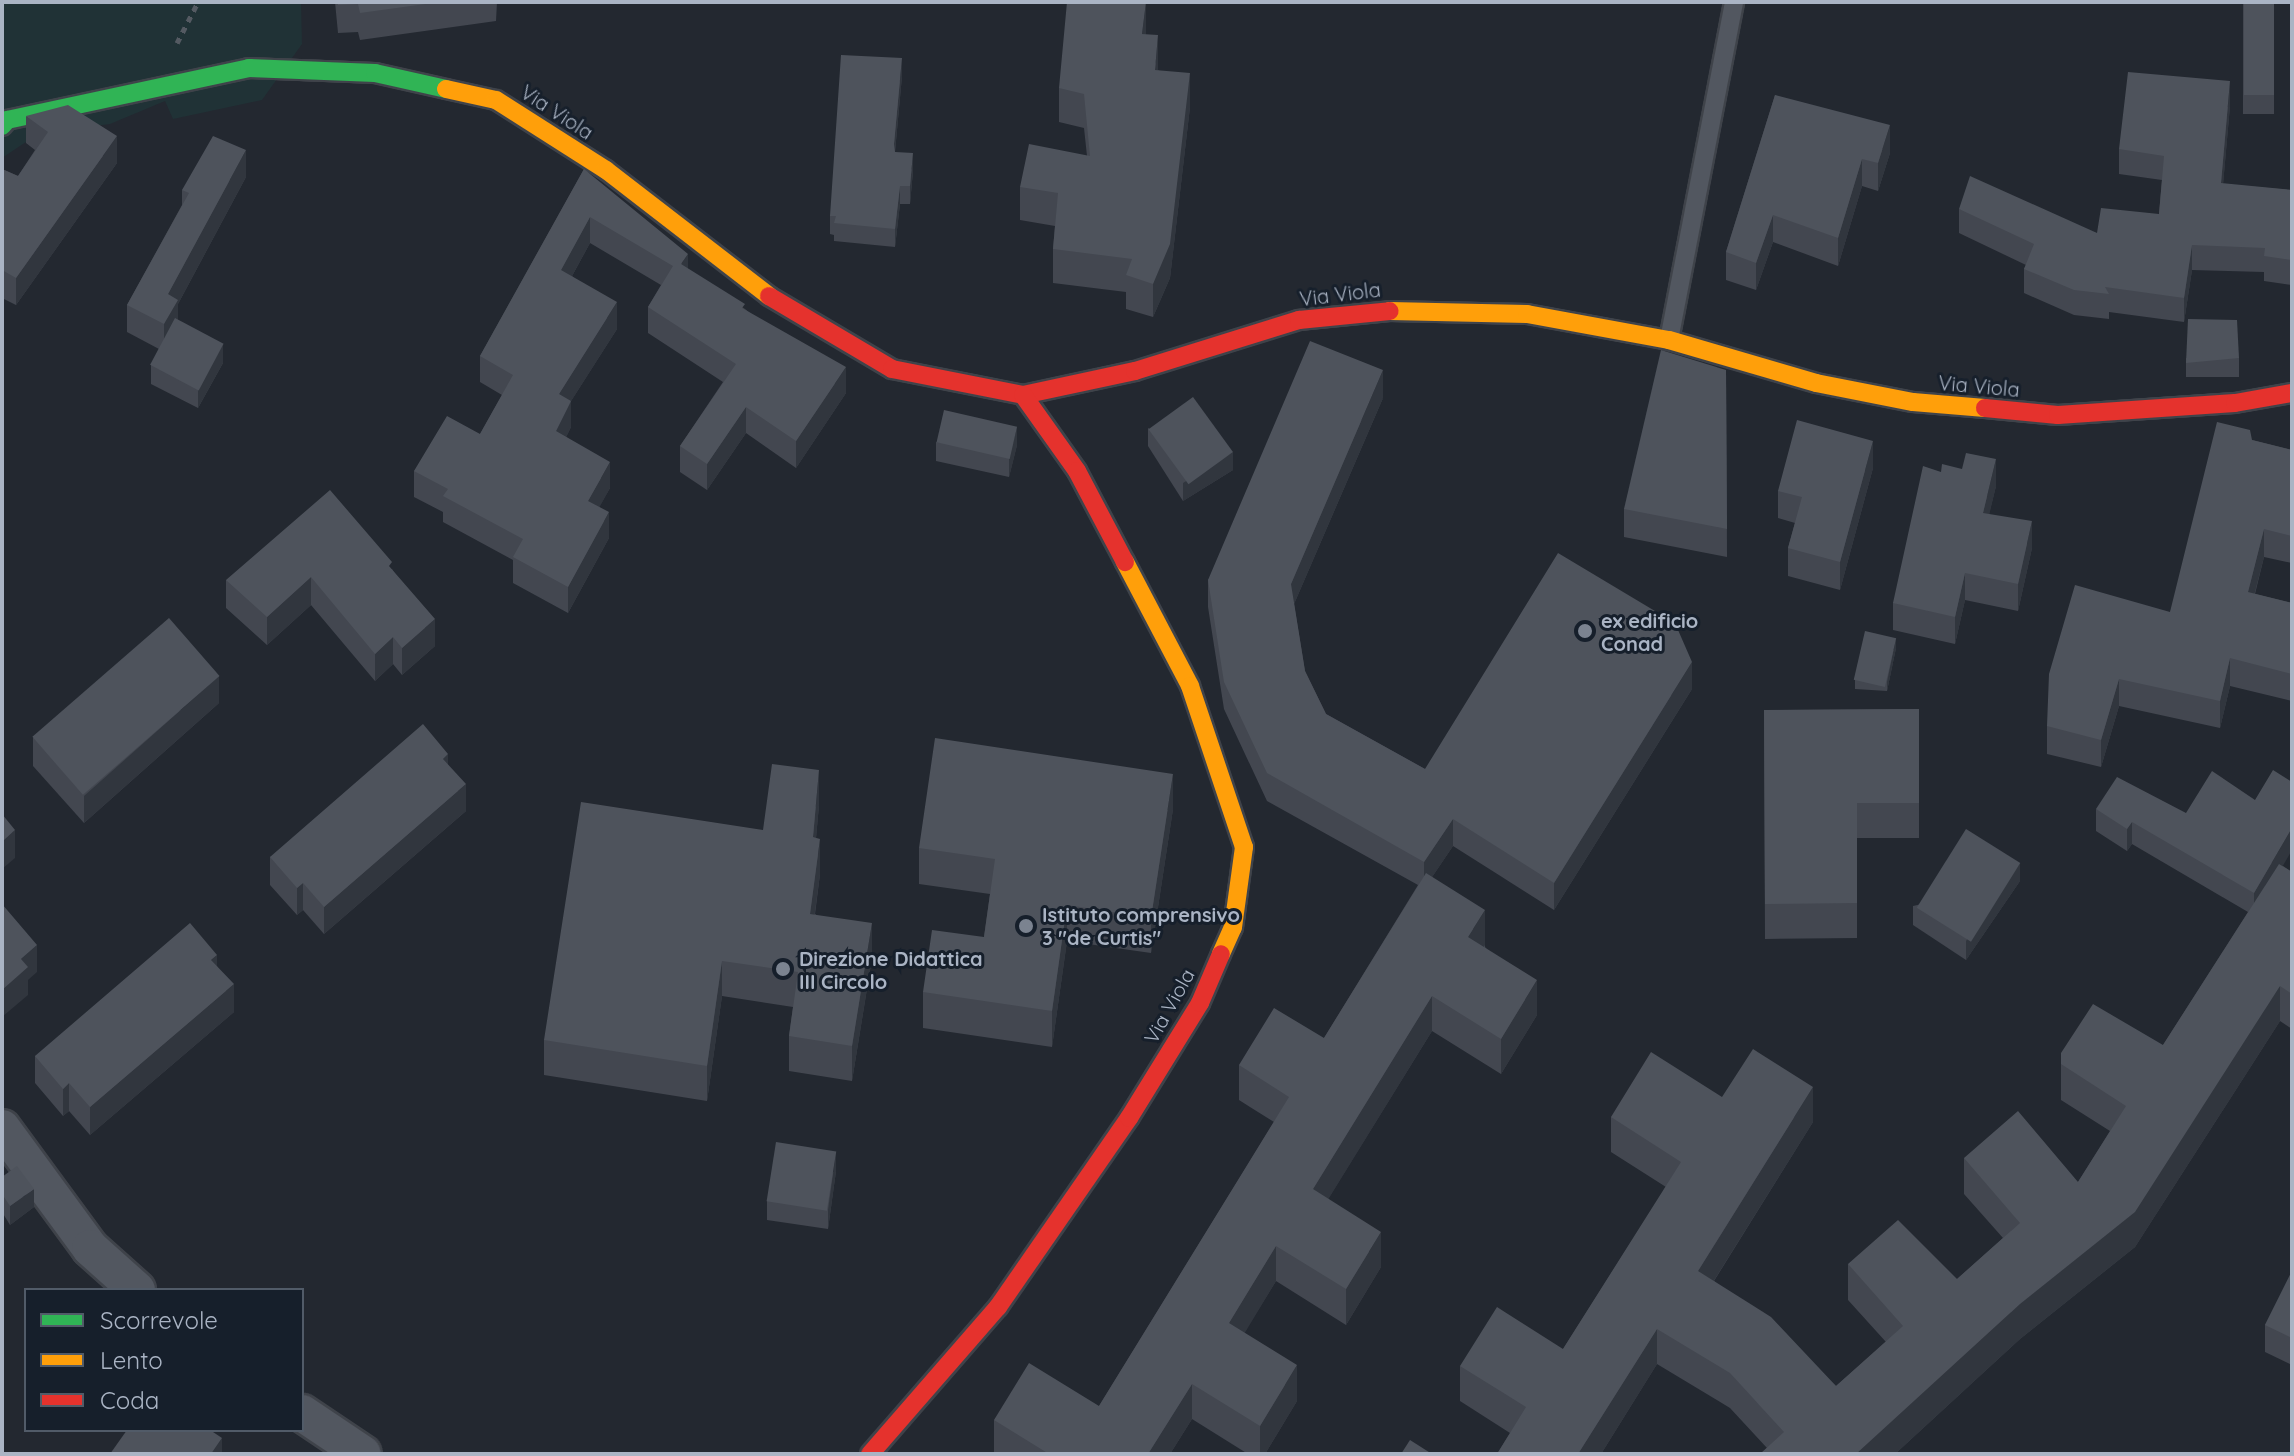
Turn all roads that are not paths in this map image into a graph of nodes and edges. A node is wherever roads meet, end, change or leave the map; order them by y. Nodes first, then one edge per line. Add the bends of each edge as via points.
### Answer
1 (1734, 2) edge
2 (4, 123) edge
3 (1669, 340) junction
4 (2292, 393) edge
5 (1023, 395) junction
6 (2, 1128) edge
7 (135, 1288) edge
8 (304, 1414) edge
9 (363, 1454) edge
10 (870, 1454) edge

1 - 3 lane
2 - 5 street, Via Viola via 249,68 375,73 496,100 606,170 778,303 892,369
3 - 4 street, Via Viola via 1816,383 1913,402 2058,415
3 - 5 street, Via Viola via 1527,314 1397,310 1299,320 1135,371
5 - 10 street, Via Viola via 1077,471 1190,686 1244,847 1233,927 1200,1003 1112,1143 998,1307
6 - 7 street via 90,1248
8 - 9 street

